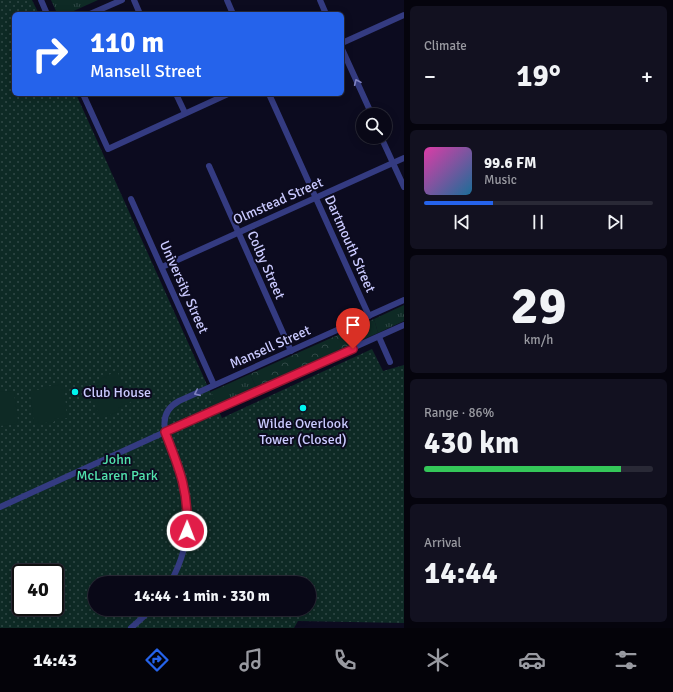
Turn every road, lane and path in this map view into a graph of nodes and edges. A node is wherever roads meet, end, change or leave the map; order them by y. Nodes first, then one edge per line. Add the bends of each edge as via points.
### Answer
1 (41, 0) edge
2 (122, 0) edge
3 (134, 0) edge
4 (227, 0) edge
5 (320, 0) edge
6 (46, 12) edge
7 (95, 12) edge
8 (139, 12) edge
9 (232, 12) edge
10 (325, 12) edge
11 (404, 15) edge
12 (344, 42) edge
13 (344, 53) edge
14 (84, 96) edge
15 (177, 96) edge
16 (223, 96) edge
17 (270, 96) edge
18 (369, 108) edge
19 (185, 113) junction
20 (385, 144) edge
21 (404, 158) edge
22 (393, 163) junction
23 (209, 166) dead end
24 (404, 187) edge
25 (316, 198) junction
26 (131, 199) dead end
27 (239, 232) junction
28 (162, 267) junction
29 (404, 300) edge
30 (369, 316) junction
31 (404, 326) edge
32 (379, 337) junction
33 (292, 351) junction
34 (390, 362) dead end
35 (214, 385) junction
36 (165, 432) junction
37 (0, 507) edge
38 (174, 576) edge
39 (144, 616) edge
40 (131, 628) edge

1 - 6 street
2 - 7 street
3 - 8 street
4 - 9 street
5 - 10 street
11 - 12 street
18 -> 13 street
14 - 19 street via 108,149
15 - 19 street
16 - 19 street
17 - 25 street, Dartmouth Street
20 - 22 street
21 - 22 street, Olmstead Street
22 - 24 street
22 - 25 street, Olmstead Street
23 - 27 street, Colby Street
25 - 27 street, Olmstead Street
25 - 30 street, Dartmouth Street
26 - 28 street, University Street
27 - 28 street, Olmstead Street
27 - 33 street, Colby Street
28 - 35 street, University Street
29 - 30 street, Mansell Street
30 - 33 street, Mansell Street
31 - 32 street
32 - 34 street
32 - 36 street
33 - 35 street, Mansell Street
35 -> 36 street, Mansell Street via 171,406 166,414
36 - 37 street
36 - 38 street via 183,477 188,510 184,548
39 - 40 street

